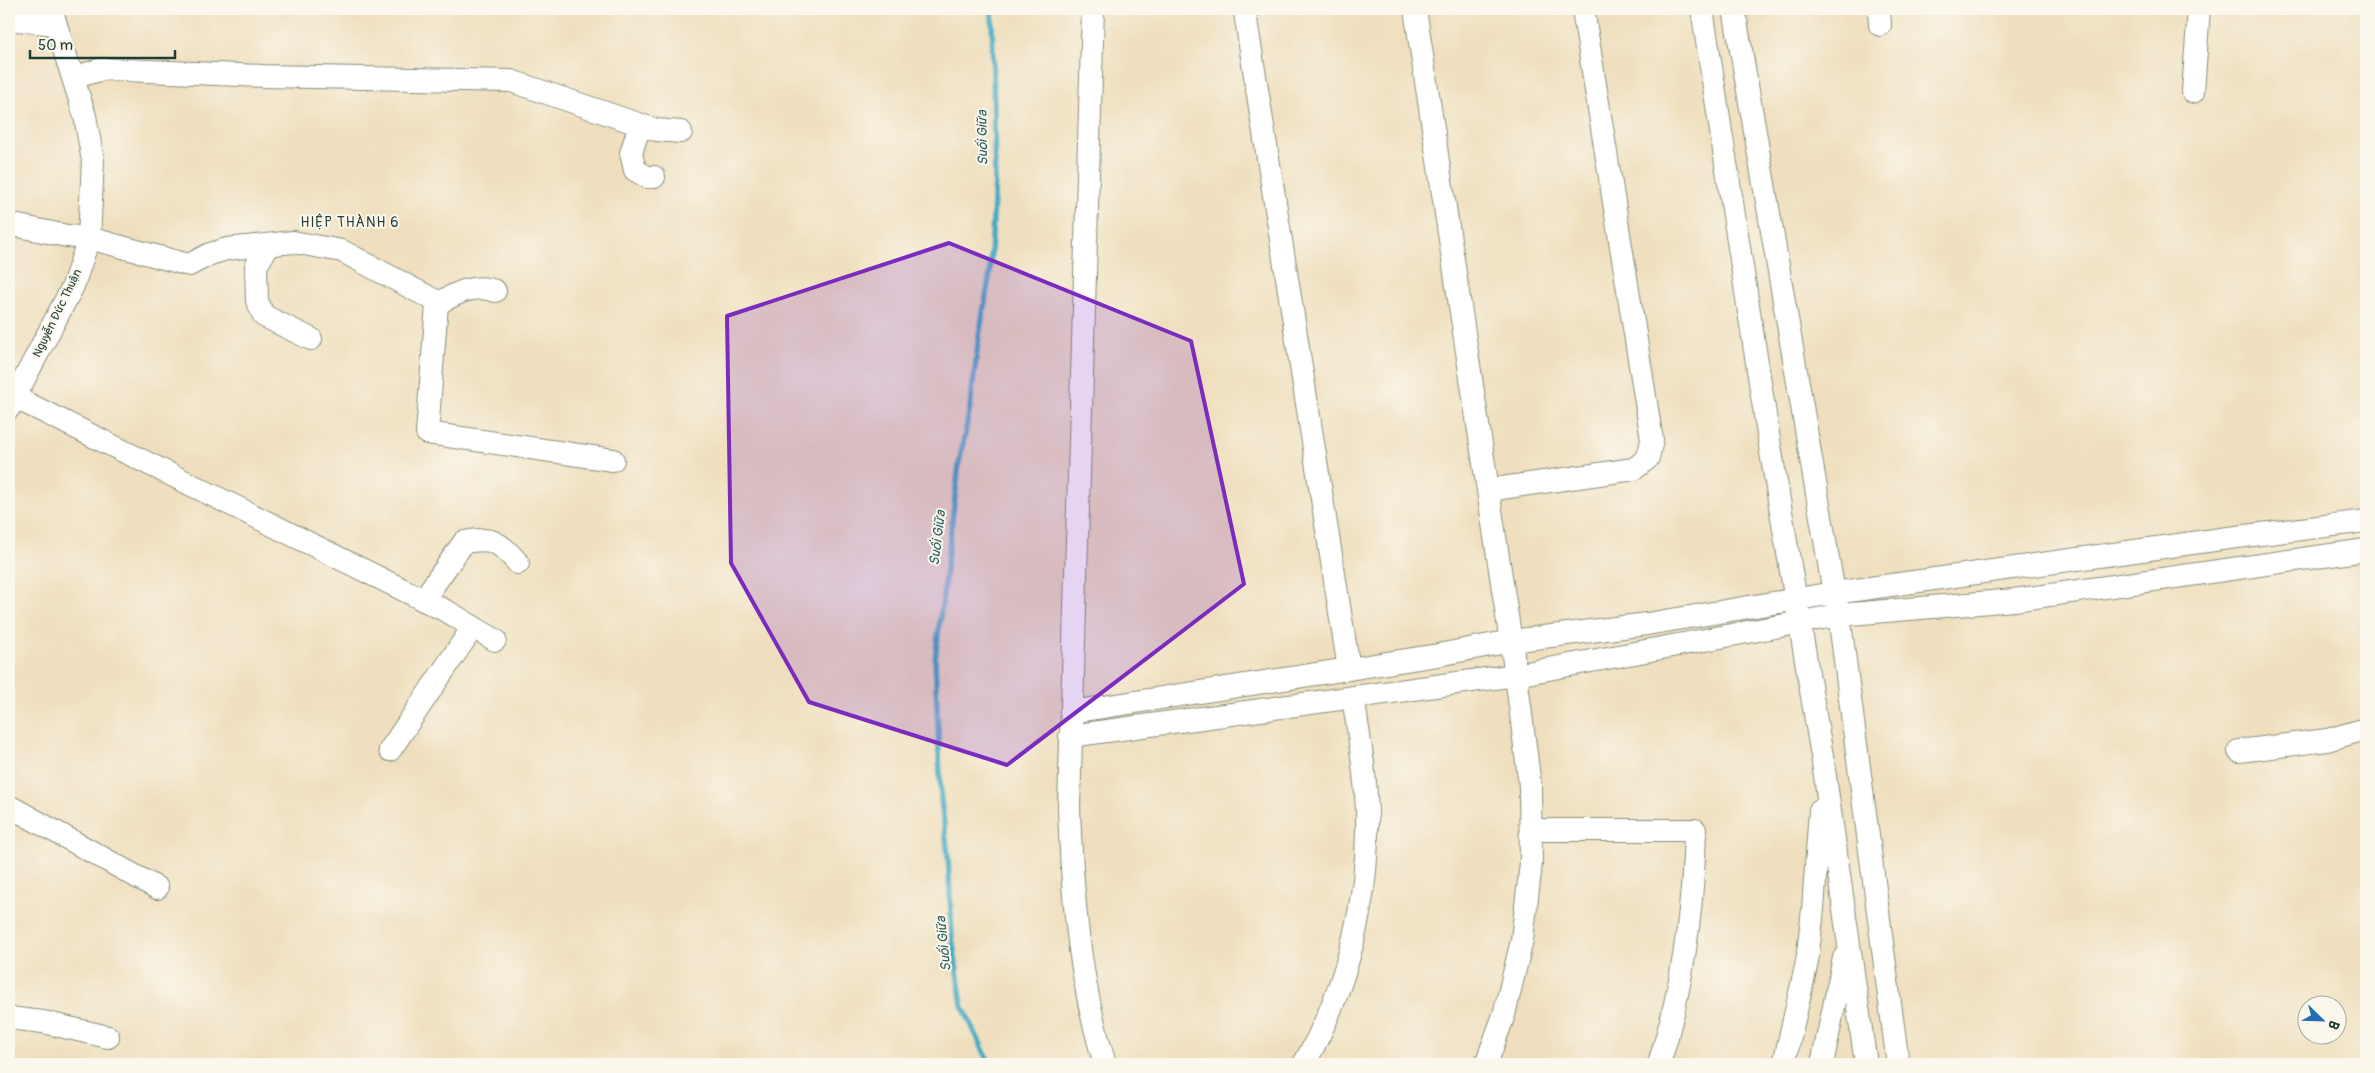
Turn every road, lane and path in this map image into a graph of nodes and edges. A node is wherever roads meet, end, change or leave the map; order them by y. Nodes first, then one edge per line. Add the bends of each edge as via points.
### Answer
1 (1093, 9) edge
2 (1414, 9) edge
3 (1583, 9) edge
4 (1702, 9) edge
5 (1734, 9) edge
6 (2200, 9) edge
7 (1245, 13) dead end
8 (53, 16) edge
9 (9, 18) edge
10 (73, 78) junction
11 (2193, 92) dead end
12 (640, 125) junction
13 (682, 132) dead end
14 (654, 177) dead end
15 (9, 224) edge
16 (89, 238) junction
17 (269, 245) junction
18 (495, 292) dead end
19 (436, 304) junction
20 (311, 339) dead end
21 (14, 390) edge
22 (613, 460) dead end
23 (1488, 490) junction
24 (2366, 522) edge
25 (2366, 550) edge
26 (518, 563) dead end
27 (1834, 593) junction
28 (423, 600) junction
29 (1794, 600) junction
30 (1839, 615) junction
31 (1800, 622) junction
32 (473, 627) junction
33 (495, 640) dead end
34 (1511, 642) junction
35 (1349, 669) junction
36 (1516, 675) junction
37 (1353, 697) junction
38 (1071, 712) junction
39 (2366, 729) edge
40 (1070, 736) junction
41 (390, 750) dead end
42 (2239, 750) dead end
43 (1823, 762) junction
44 (9, 806) edge
45 (1532, 830) junction
46 (157, 888) dead end
47 (1846, 933) junction
48 (9, 1018) edge
49 (108, 1037) dead end
50 (1105, 1064) edge
51 (1304, 1064) edge
52 (1486, 1064) edge
53 (1660, 1064) edge
54 (1784, 1064) edge
55 (1822, 1064) edge
56 (1866, 1064) edge
57 (1898, 1064) edge

1 - 38 street
2 - 23 street
3 - 23 street via 1652,440 1648,458 1634,469
4 - 29 street
5 - 27 street
6 - 11 street
7 - 35 street
8 - 9 street
8 - 10 street, Nguyễn Đức Thuận
10 - 12 street via 102,69 511,81
10 - 16 street, Nguyễn Đức Thuận via 86,116 93,161
12 - 13 street
12 - 14 street via 631,153 634,170
15 - 16 street
16 - 17 street via 190,264 227,248
16 - 21 street, Nguyễn Đức Thuận via 73,286
17 - 19 street via 293,242 342,251 434,300
17 - 20 street via 256,266 257,301 264,316
18 - 19 street via 487,288 465,290
19 - 22 street via 427,433
21 - 28 street
23 - 34 street
24 - 27 street
25 - 30 street via 2014,600
26 - 28 street via 504,548 486,538 464,542
27 - 29 street
27 - 30 street
28 - 32 street
29 - 31 street
29 - 34 street
30 - 31 street
30 - 57 street
31 - 36 street
31 - 43 street
32 - 33 street
32 - 41 street
34 - 35 street
34 - 36 street
35 - 38 street
36 - 37 street
36 - 45 street via 1527,748
37 - 40 street
37 - 51 street via 1366,789 1364,879 1353,944 1343,976
38 - 40 street
39 - 42 street via 2327,740
40 - 50 street via 1069,807 1076,918 1083,974
43 - 47 street
43 - 54 street via 1811,926 1797,1014
44 - 46 street
45 - 52 street via 1528,902 1522,940 1504,1015
45 - 53 street via 1695,830 1692,900 1684,962
47 - 55 street
47 - 56 street
48 - 49 street

